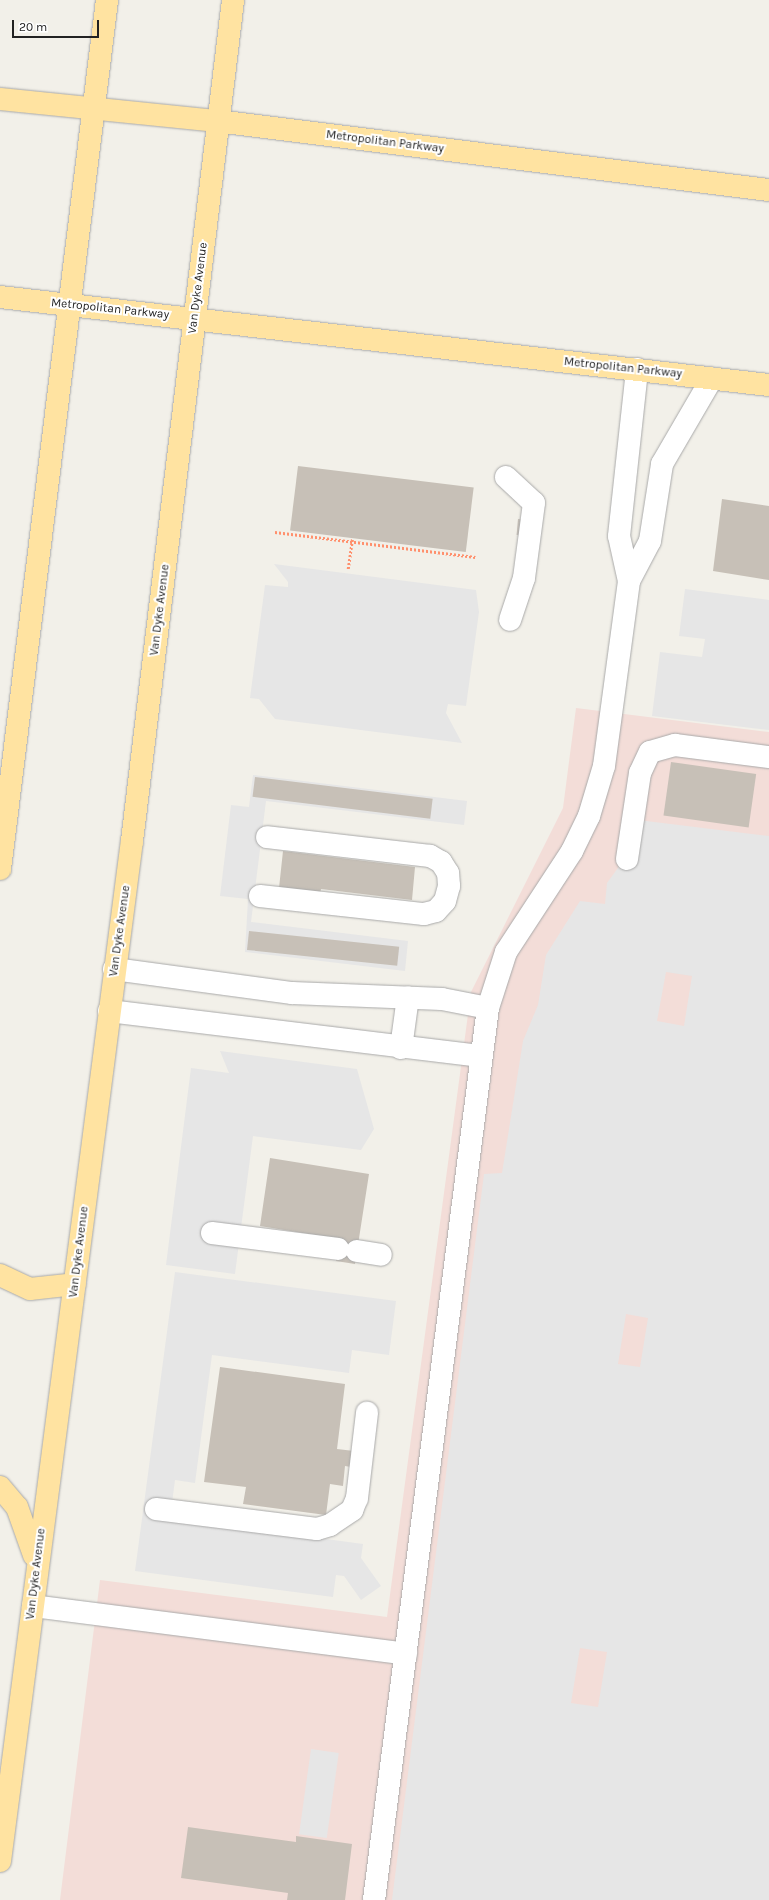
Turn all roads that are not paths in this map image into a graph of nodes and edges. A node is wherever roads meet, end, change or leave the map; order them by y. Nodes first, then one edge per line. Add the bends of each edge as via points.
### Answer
1 (107, 0) edge
2 (233, 0) edge
3 (0, 99) edge
4 (95, 108) junction
5 (217, 121) junction
6 (769, 190) edge
7 (0, 297) edge
8 (69, 304) junction
9 (194, 319) junction
10 (636, 369) junction
11 (712, 378) junction
12 (769, 385) edge
13 (506, 477) dead end
14 (629, 581) junction
15 (510, 620) dead end
16 (769, 757) edge
17 (267, 837) dead end
18 (627, 859) dead end
19 (0, 869) edge
20 (260, 896) dead end
21 (114, 969) junction
22 (408, 997) junction
23 (488, 1008) junction
24 (109, 1012) junction
25 (401, 1048) junction
26 (481, 1056) junction
27 (212, 1233) dead end
28 (381, 1255) dead end
29 (0, 1275) edge
30 (75, 1284) junction
31 (367, 1413) dead end
32 (0, 1487) edge
33 (156, 1509) dead end
34 (37, 1566) junction
35 (33, 1606) junction
36 (406, 1654) junction
37 (0, 1861) edge
38 (374, 1900) edge

1 - 4 main road
2 - 5 main road, Van Dyke Avenue
3 - 4 main road, Metropolitan Parkway
4 - 5 main road, Metropolitan Parkway
4 - 8 main road
5 - 6 main road, Metropolitan Parkway
5 - 9 main road, Van Dyke Avenue
7 - 8 main road, Metropolitan Parkway
8 - 9 main road, Metropolitan Parkway
8 - 19 main road
9 - 10 main road, Metropolitan Parkway
9 - 21 main road, Van Dyke Avenue
10 - 11 main road, Metropolitan Parkway
10 - 14 lane via 619,536
11 - 12 main road, Metropolitan Parkway
11 - 14 lane via 662,464 650,541
13 - 15 lane via 534,503 524,578
14 - 23 lane via 609,741 598,791 572,851 506,952
16 - 18 lane via 674,746 650,752 640,773
17 - 20 lane via 430,856 441,862 448,873 449,886 445,901 436,911 424,914
21 - 22 lane via 292,993
21 - 24 main road, Van Dyke Avenue
22 - 23 lane via 442,999
22 - 25 lane
23 - 26 lane
24 - 25 lane
24 - 30 main road, Van Dyke Avenue
25 - 26 lane
26 - 36 lane
27 - 28 lane
29 - 30 main road via 30,1289
30 - 34 main road, Van Dyke Avenue
31 - 33 lane via 357,1498 352,1510 330,1525 317,1529
32 - 34 main road via 17,1507 29,1533
34 - 35 main road, Van Dyke Avenue
35 - 36 lane
35 - 37 main road, Van Dyke Avenue
36 - 38 lane

